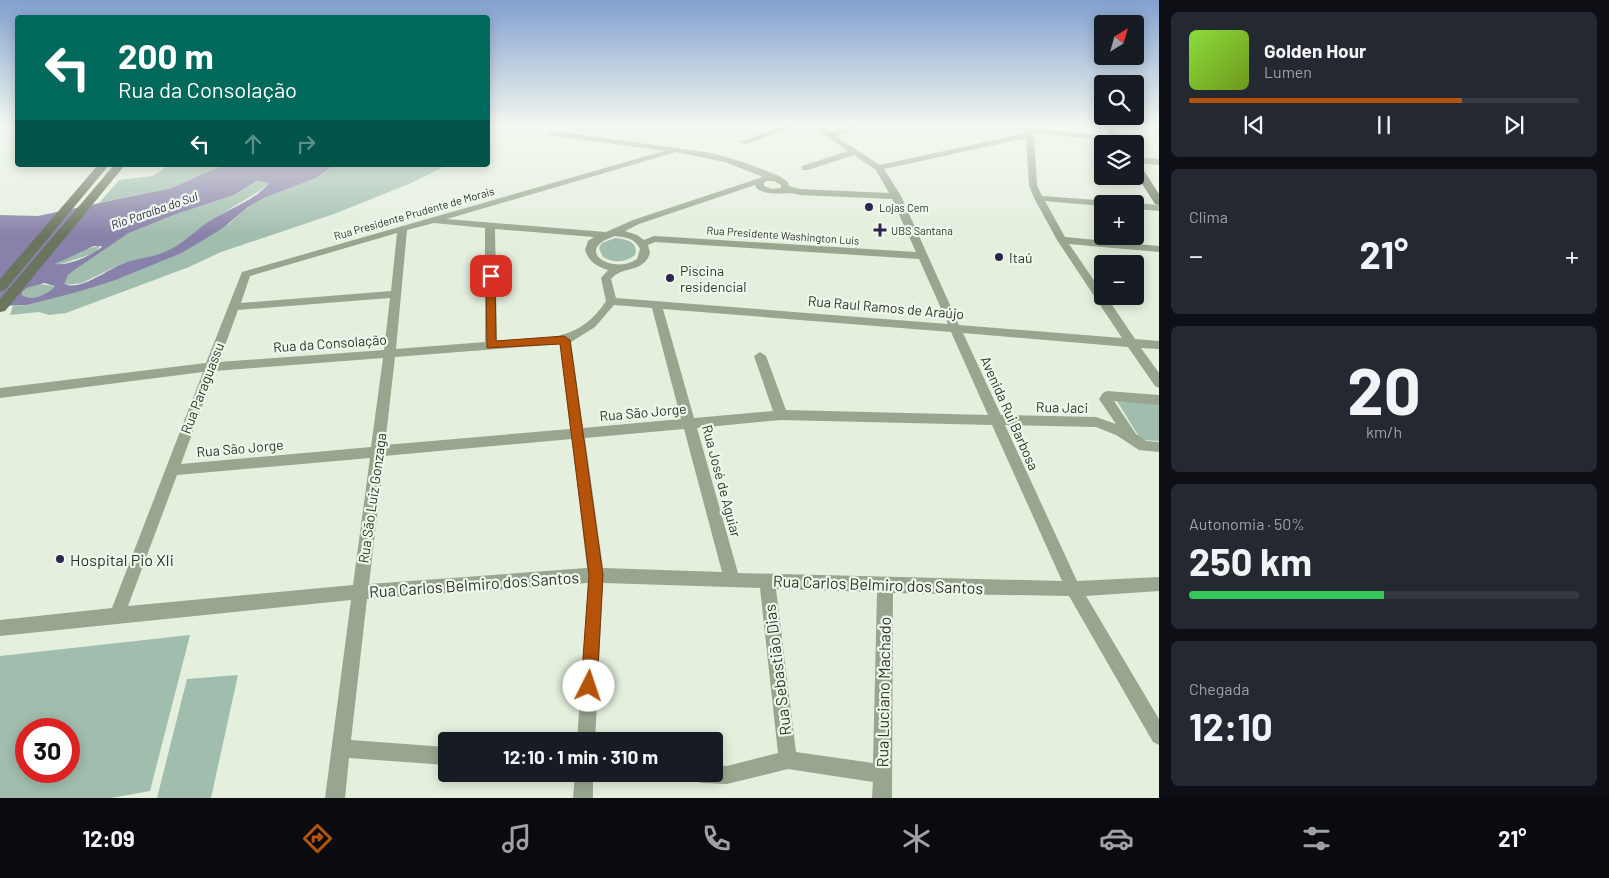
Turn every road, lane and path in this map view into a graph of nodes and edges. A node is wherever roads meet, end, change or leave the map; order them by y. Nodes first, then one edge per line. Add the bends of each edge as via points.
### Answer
1 (636, 161) edge
2 (737, 161) edge
3 (826, 161) edge
4 (869, 161) edge
5 (906, 161) edge
6 (1034, 161) edge
7 (102, 167) edge
8 (118, 167) edge
9 (805, 168) dead end
10 (879, 168) junction
11 (772, 178) junction
12 (1144, 179) edge
13 (761, 180) junction
14 (736, 188) junction
15 (786, 188) junction
16 (766, 191) junction
17 (896, 196) junction
18 (1039, 198) junction
19 (1159, 202) edge
20 (1094, 203) edge
21 (1144, 207) edge
22 (1159, 208) edge
23 (427, 221) junction
24 (636, 222) junction
25 (490, 225) junction
26 (404, 227) junction
27 (609, 234) junction
28 (1062, 240) junction
29 (639, 241) junction
30 (1159, 249) edge
31 (922, 256) junction
32 (604, 272) junction
33 (246, 274) joint
34 (0, 287) edge
35 (396, 294) junction
36 (611, 301) junction
37 (656, 304) junction
38 (234, 307) junction
39 (0, 308) edge
40 (955, 328) junction
41 (564, 340) junction
42 (1131, 343) junction
43 (1159, 345) edge
44 (491, 346) junction
45 (390, 353) junction
46 (760, 356) dead end
47 (210, 367) junction
48 (1159, 383) edge
49 (0, 394) edge
50 (1159, 400) edge
51 (1110, 407) junction
52 (781, 415) junction
53 (996, 421) junction
54 (1096, 422) junction
55 (689, 424) junction
56 (578, 434) junction
57 (1133, 438) junction
58 (1159, 447) edge
59 (378, 452) junction
60 (174, 470) junction
61 (596, 575) junction
62 (732, 580) junction
63 (767, 580) junction
64 (1159, 584) edge
65 (885, 586) junction
66 (1073, 589) junction
67 (359, 592) junction
68 (117, 614) junction
69 (0, 628) edge
70 (587, 732) edge
71 (1159, 736) edge
72 (340, 748) junction
73 (438, 755) edge
74 (788, 760) junction
75 (882, 774) junction
76 (723, 775) edge
77 (584, 782) edge
78 (335, 798) edge
79 (583, 798) edge
80 (882, 798) edge

1 - 23 street, Rua Presidente Prudente de Morais
2 - 11 street
3 - 9 street
4 - 10 street, Avenida Rui Barbosa
5 - 10 street
6 - 18 street via 1033,184
7 - 34 main road
8 - 39 main road
10 - 17 street, Avenida Rui Barbosa
11 - 13 street
11 - 15 street via 783,182
12 - 19 main road
13 - 14 street
13 - 16 street via 759,184
14 - 16 street
14 - 24 street
15 - 16 street via 778,192
15 - 17 street via 800,192
17 - 31 street, Avenida Rui Barbosa
18 - 20 street
18 - 28 street
21 - 22 street
23 - 25 street
23 - 26 street, Rua Presidente Prudente de Morais
24 - 27 street
24 - 29 street
25 - 27 street
25 - 44 street
26 - 33 street, Rua Presidente Prudente de Morais
26 - 35 street, Rua São Luiz Gonzaga
27 - 29 street
27 - 32 street via 594,240 589,247 590,254
28 - 30 street
28 - 42 street
29 - 31 street, Rua Presidente Washington Luis via 654,239
29 - 32 street via 646,250 638,264
31 - 40 street, Avenida Rui Barbosa
32 - 36 street
33 - 38 street, Rua Paraguassu
35 - 38 street
35 - 45 street, Rua São Luiz Gonzaga
36 - 37 street, Rua Raul Ramos de Araújo
36 - 41 street, Rua da Consolação via 587,329
37 - 40 street, Rua Raul Ramos de Araújo
37 - 55 street, Rua José de Aguiar
38 - 47 street, Rua Paraguassu
40 - 42 street, Rua Raul Ramos de Araújo
40 - 53 street, Avenida Rui Barbosa
41 - 44 street, Rua da Consolação
41 - 56 street
42 - 43 street, Rua Raul Ramos de Araújo
42 - 48 street
44 - 45 street, Rua da Consolação
45 - 47 street, Rua da Consolação
45 - 59 street, Rua São Luiz Gonzaga
46 - 52 street
47 - 49 street, Rua da Consolação
47 - 60 street, Rua Paraguassu
50 - 51 street via 1113,395 1105,399
51 - 54 street via 1109,415
51 - 57 street
52 - 53 street, Rua São Jorge
52 - 55 street, Rua São Jorge
53 - 54 street, Rua Jaci
53 - 66 street, Avenida Rui Barbosa
54 - 57 street, Rua Jaci
55 - 56 street, Rua São Jorge
55 - 62 street, Rua José de Aguiar
56 - 59 street, Rua São Jorge
56 - 61 street
57 - 58 street, Rua Jaci via 1144,446
59 - 60 street, Rua São Jorge
59 - 67 street, Rua São Luiz Gonzaga
60 - 68 street, Rua Paraguassu
61 - 62 street, Rua Carlos Belmiro dos Santos
61 - 67 street, Rua Carlos Belmiro dos Santos
61 - 70 street
62 - 63 street, Rua Carlos Belmiro dos Santos
63 - 65 street, Rua Carlos Belmiro dos Santos
63 - 74 street, Rua Sebastião Dias
64 - 66 street, Rua Carlos Belmiro dos Santos
65 - 66 street, Rua Carlos Belmiro dos Santos
65 - 75 street, Rua Luciano Machado
66 - 71 street, Avenida Rui Barbosa
67 - 68 street, Rua Carlos Belmiro dos Santos
67 - 72 street, Rua São Luiz Gonzaga
68 - 69 street, Rua Carlos Belmiro dos Santos
72 - 73 street
72 - 78 street, Rua São Luiz Gonzaga
74 - 75 street
74 - 76 street
75 - 80 street, Rua Luciano Machado
77 - 79 street

